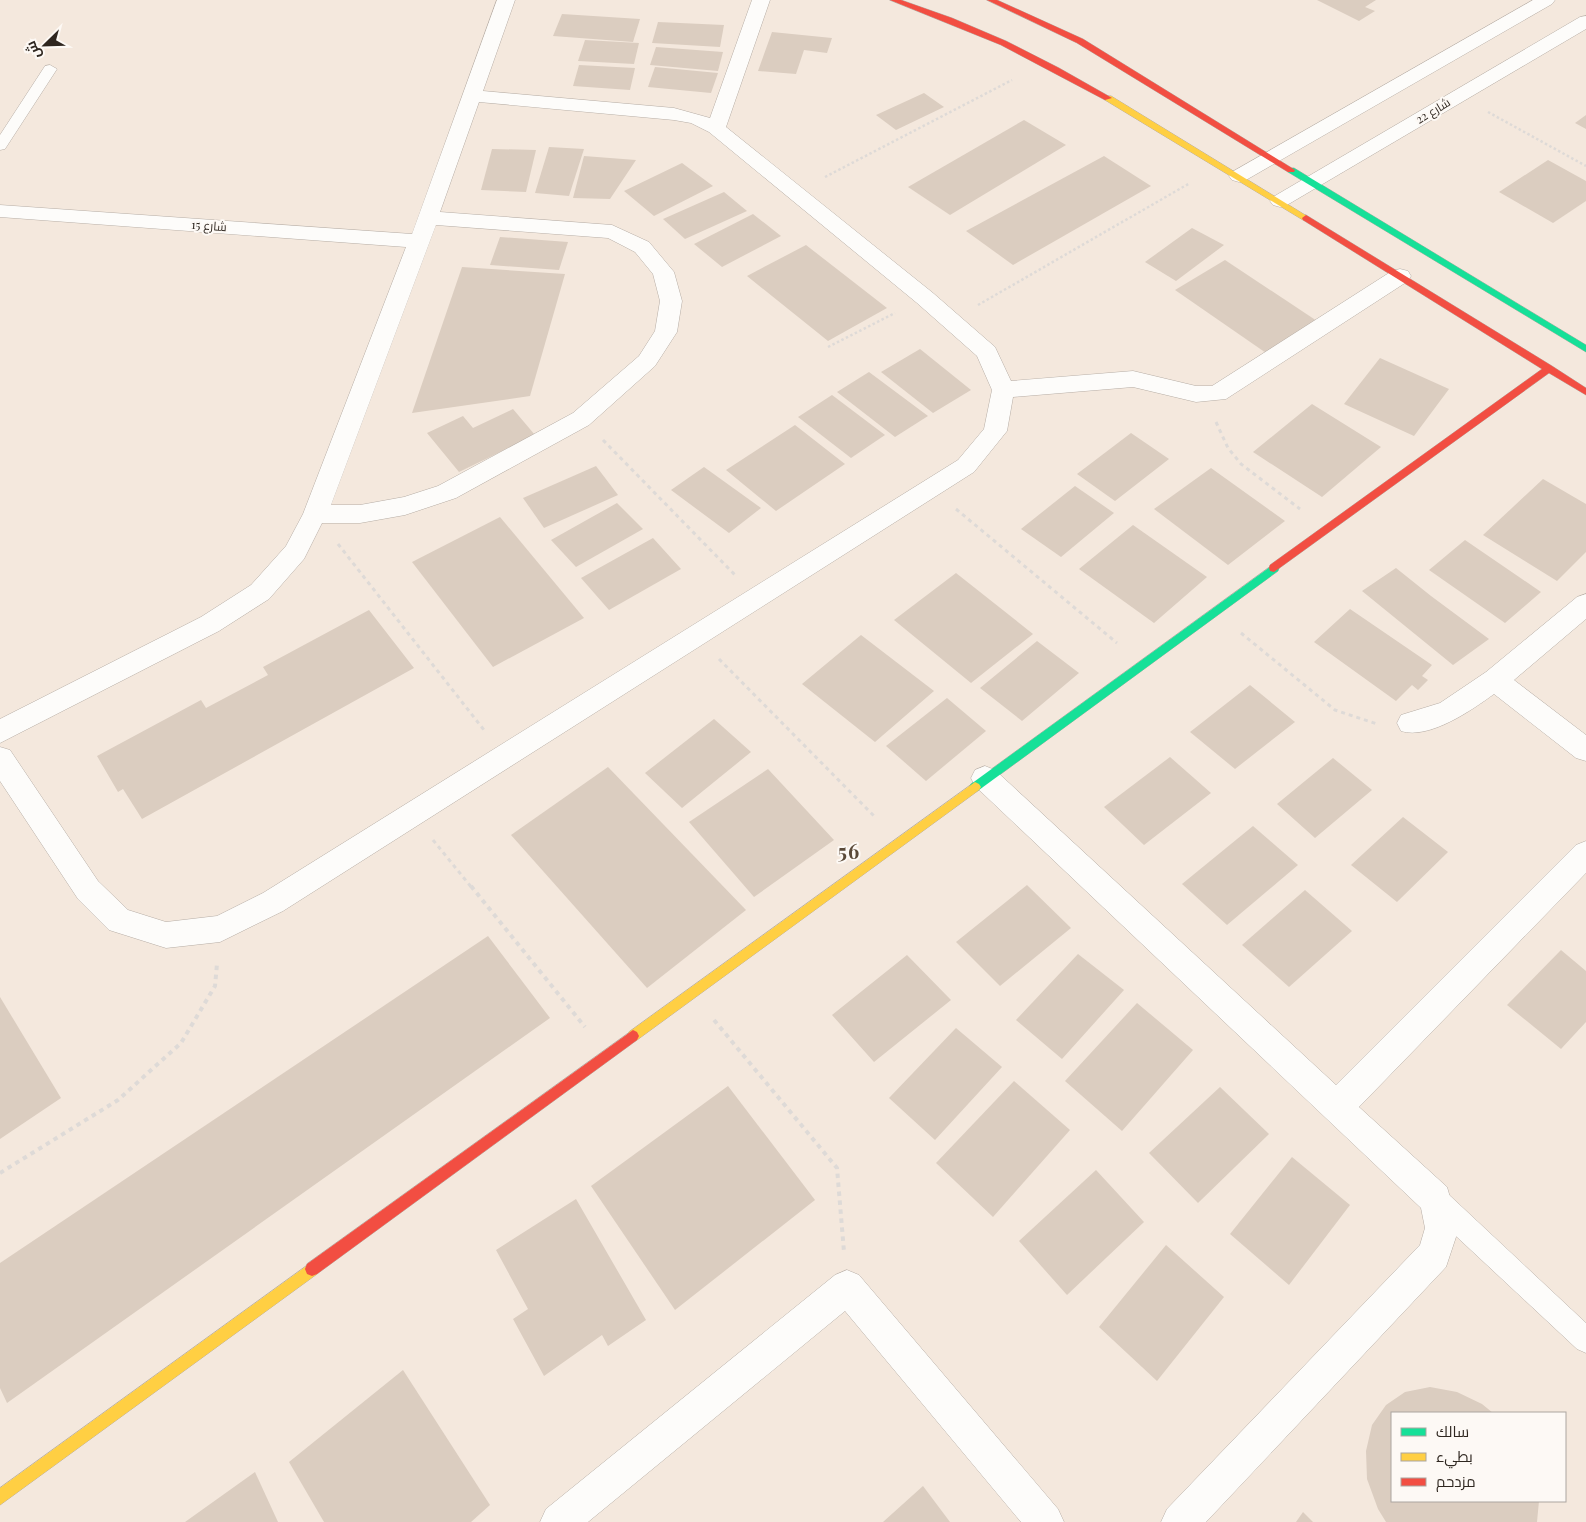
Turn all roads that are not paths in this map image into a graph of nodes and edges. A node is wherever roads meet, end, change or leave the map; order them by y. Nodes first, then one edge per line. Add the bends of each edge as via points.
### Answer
1 (506, 0) edge
2 (761, 0) edge
3 (894, 0) edge
4 (991, 0) edge
5 (1546, 0) edge
6 (1586, 21) edge
7 (50, 69) dead end
8 (471, 96) junction
9 (716, 128) junction
10 (0, 146) edge
11 (1272, 157) junction
12 (1239, 176) junction
13 (1313, 182) junction
14 (1280, 201) junction
15 (0, 210) edge
16 (428, 218) junction
17 (417, 241) junction
18 (1400, 276) junction
19 (1586, 349) edge
20 (1549, 368) junction
21 (1002, 390) junction
22 (1586, 392) edge
23 (315, 514) junction
24 (1586, 604) edge
25 (1494, 680) junction
26 (1411, 723) road end
27 (0, 732) edge
28 (1586, 750) edge
29 (0, 758) edge
30 (985, 778) junction
31 (1586, 854) edge
32 (1337, 1107) junction
33 (1436, 1199) junction
34 (1586, 1340) edge
35 (0, 1497) edge
36 (559, 1522) edge
37 (1045, 1522) edge
38 (1180, 1522) edge

1 - 8 street
2 - 9 street
3 - 12 street via 982,31 1046,63
4 - 11 street via 1080,41
5 - 11 street
6 - 13 street, شارع 22
7 - 10 lane
8 - 9 street via 674,114 697,119
8 - 16 street
9 - 21 street via 987,352
11 - 12 street
11 - 13 street
12 - 14 street
13 - 14 street, شارع 22
13 - 19 street
14 - 18 street
15 - 17 street, شارع 15
16 - 17 street
16 - 23 street via 612,232 642,247 663,272 671,301 666,332 647,362 581,418 447,492 405,506 360,514
17 - 23 street
18 - 20 street
18 - 21 street via 1218,393 1189,395 1162,384 1132,379
20 - 22 street
20 - 30 street
21 - 29 street via 995,430 966,466 273,902 220,929 166,935 119,921 88,890
23 - 27 street via 295,552 260,592 210,624
24 - 25 street
25 - 26 street via 1448,712
25 - 28 street
30 - 32 street
30 - 35 street
31 - 32 street
32 - 33 street
33 - 34 lane
33 - 38 street via 1442,1228 1434,1256
36 - 37 street via 847,1287

